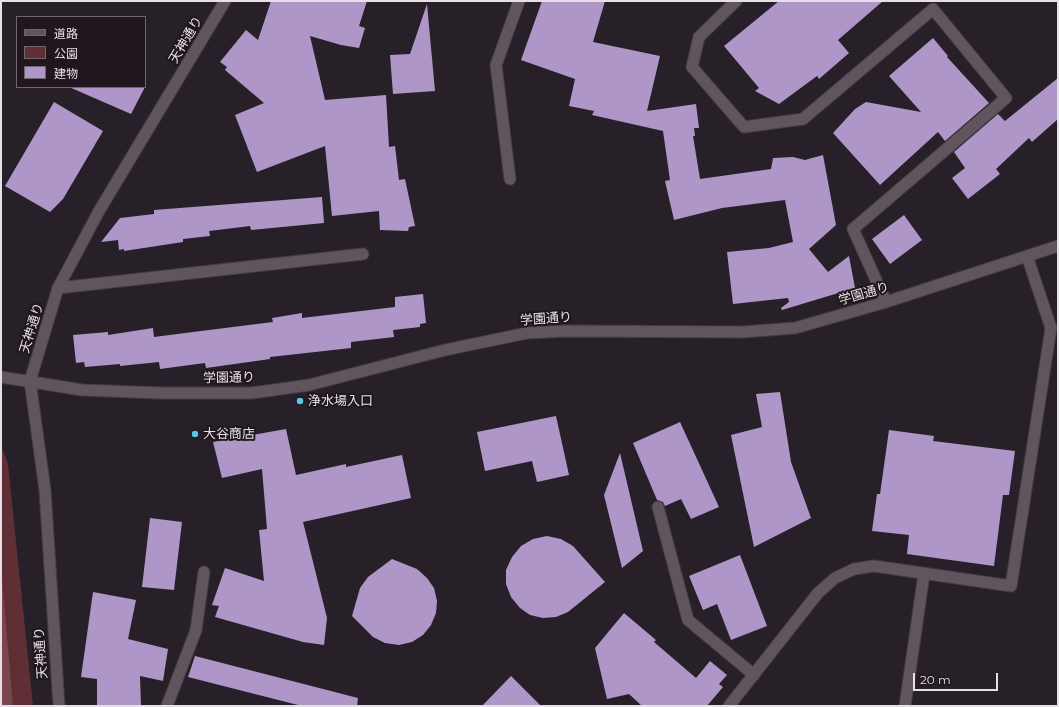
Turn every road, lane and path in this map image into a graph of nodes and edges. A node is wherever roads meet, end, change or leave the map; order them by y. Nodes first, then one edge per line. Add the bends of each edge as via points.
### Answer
1 (226, 1) edge
2 (519, 1) edge
3 (736, 1) edge
4 (510, 179) dead end
5 (1058, 246) edge
6 (364, 254) dead end
7 (1027, 256) junction
8 (58, 288) junction
9 (886, 302) junction
10 (1055, 329) edge
11 (1, 377) edge
12 (30, 381) junction
13 (658, 507) dead end
14 (204, 572) dead end
15 (924, 574) junction
16 (754, 675) junction
17 (735, 704) edge
18 (59, 706) edge
19 (167, 706) edge
20 (905, 706) edge

1 - 8 street, 天神通り via 99,210
2 - 4 street via 496,65
3 - 9 street via 698,37 692,67 744,127 803,119 933,9 1006,98 853,229
5 - 7 street, 学園通り
6 - 8 street
7 - 9 street, 学園通り
7 - 10 street
8 - 12 street, 天神通り
9 - 12 street, 学園通り via 795,328 742,332 527,333 445,350 309,385 252,393 82,390
10 - 15 street via 1011,586
11 - 12 street, 学園通り
12 - 18 street, 天神通り via 45,490
13 - 16 street via 688,620
14 - 19 street via 196,630
15 - 16 street via 874,566 854,569 835,578 818,593
15 - 20 street
16 - 17 street

